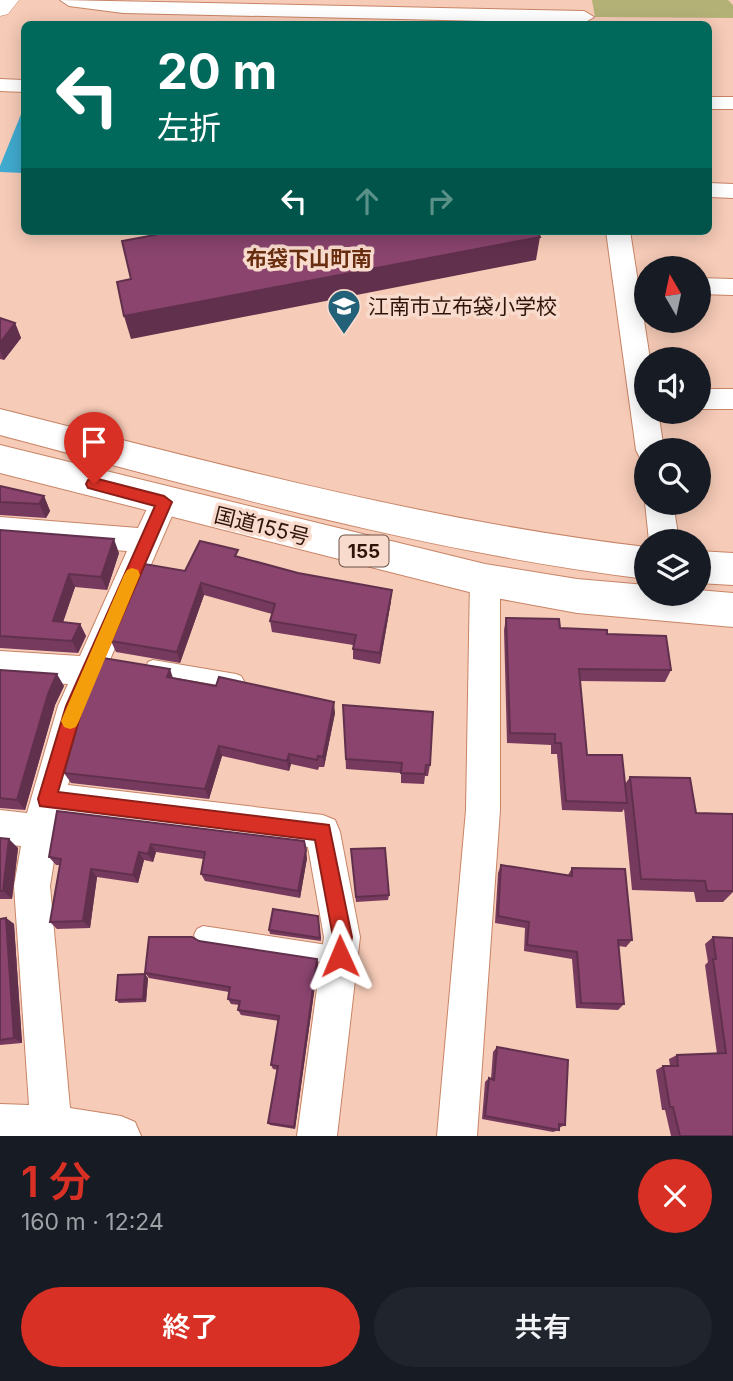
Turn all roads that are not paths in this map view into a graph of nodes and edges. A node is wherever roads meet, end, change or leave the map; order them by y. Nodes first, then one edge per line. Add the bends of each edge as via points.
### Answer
1 (7, 0) edge
2 (69, 0) edge
3 (140, 4) edge
4 (0, 9) edge
5 (584, 14) edge
6 (130, 21) edge
7 (712, 103) edge
8 (733, 103) edge
9 (712, 190) edge
10 (733, 191) edge
11 (619, 235) edge
12 (634, 278) edge
13 (711, 286) edge
14 (733, 287) edge
15 (711, 399) edge
16 (733, 400) edge
17 (0, 422) edge
18 (0, 459) edge
19 (164, 502) junction
20 (0, 529) edge
21 (147, 541) junction
22 (634, 562) edge
23 (711, 568) edge
24 (733, 569) edge
25 (485, 580) junction
26 (733, 610) edge
27 (99, 663) junction
28 (135, 664) edge
29 (0, 666) edge
30 (238, 682) edge
31 (44, 815) junction
32 (0, 827) edge
33 (203, 935) dead end
34 (340, 956) junction
35 (0, 1124) edge
36 (52, 1131) edge
37 (121, 1136) edge
38 (317, 1136) edge
39 (457, 1136) edge

1 - 4 street
2 - 3 street
3 - 5 street
3 - 6 street
7 - 8 street
9 - 10 street
11 - 12 street
13 - 14 street
15 - 16 street
17 - 22 highway, 国道155号 / 155 via 470,538
18 - 19 highway, 国道155号 / 155
19 - 21 street
19 - 25 highway, 国道155号 / 155
20 - 21 street
21 - 27 street
23 - 24 highway
25 - 26 highway, 国道155号 / 155 via 576,596
25 - 39 street via 483,810
27 - 29 street
27 - 31 street via 74,706
28 - 30 lane
31 - 32 street
31 - 34 street via 323,832 342,937
31 - 36 street via 32,886
33 - 34 lane
34 - 38 street
35 - 36 street
36 - 37 street

